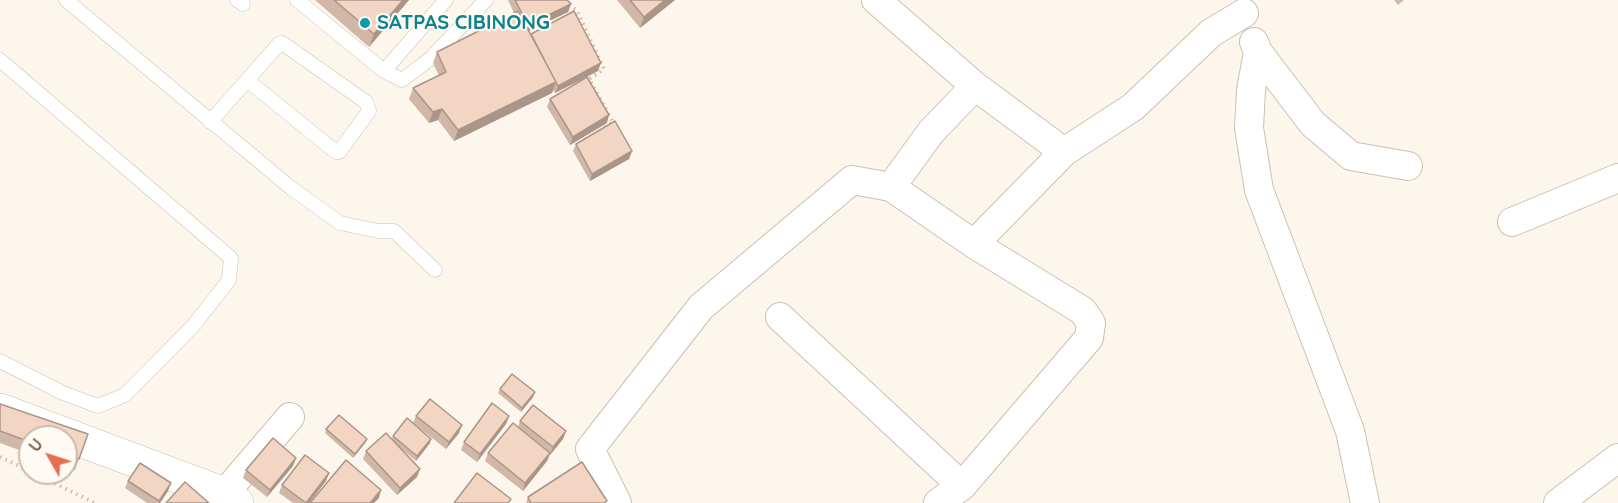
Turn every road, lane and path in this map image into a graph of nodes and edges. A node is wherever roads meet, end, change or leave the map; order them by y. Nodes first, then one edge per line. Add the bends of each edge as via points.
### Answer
1 (66, 0) edge
2 (297, 0) edge
3 (446, 0) edge
4 (486, 0) edge
5 (566, 0) edge
6 (876, 0) edge
7 (1245, 7) edge
8 (1258, 52) junction
9 (0, 60) edge
10 (384, 71) junction
11 (247, 80) junction
12 (975, 86) junction
13 (210, 122) junction
14 (595, 134) edge
15 (1064, 152) junction
16 (1407, 166) dead end
17 (1618, 178) edge
18 (891, 187) junction
19 (1512, 222) dead end
20 (974, 244) junction
21 (435, 270) dead end
22 (780, 317) dead end
23 (0, 361) edge
24 (0, 410) edge
25 (290, 417) dead end
26 (0, 457) edge
27 (1618, 458) edge
28 (18, 465) edge
29 (58, 485) edge
30 (962, 486) junction
31 (230, 499) edge
32 (95, 503) edge
33 (617, 503) edge
34 (938, 503) edge
35 (1365, 503) edge
36 (1558, 503) edge

1 - 13 lane
2 - 10 lane
3 - 10 lane
4 - 10 lane via 430,59 402,80
5 - 14 path via 577,11 604,69 589,79 613,122
6 - 12 street
7 - 8 street
7 - 15 street via 1211,33 1133,107
8 - 16 street via 1313,124 1351,156
8 - 35 street via 1249,128 1259,190 1350,431
9 - 23 lane via 231,258 229,280 193,326 125,395 98,406
11 - 11 lane via 279,44 285,43 366,102 369,111 336,152
11 - 13 lane
12 - 15 street
12 - 18 street via 931,132
13 - 21 lane via 340,222 394,231
15 - 20 street
17 - 19 street
18 - 20 street
18 - 33 street via 852,180 700,308 590,449
20 - 30 street via 1083,311 1091,329 1089,338
22 - 30 street
24 - 31 street
25 - 31 street
26 - 28 path
27 - 36 street
29 - 32 path
30 - 34 street

